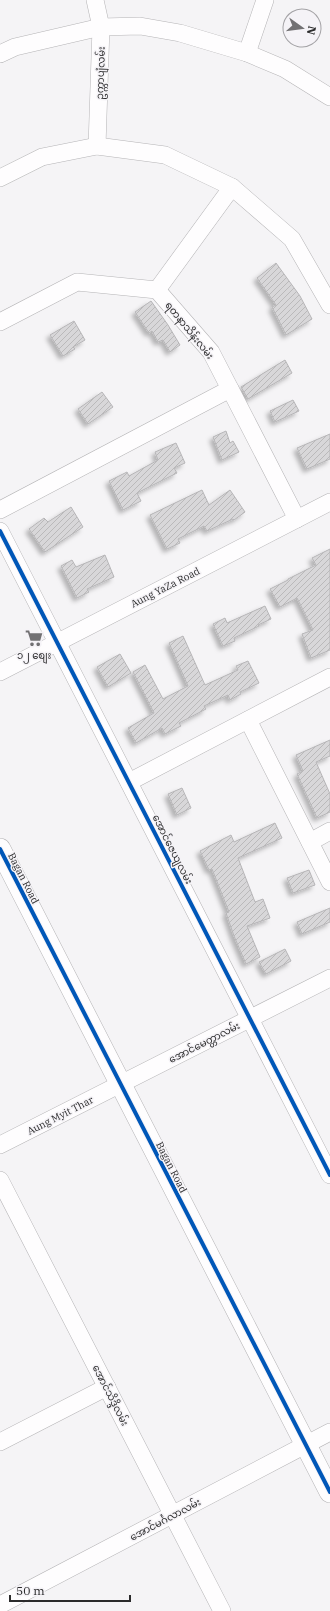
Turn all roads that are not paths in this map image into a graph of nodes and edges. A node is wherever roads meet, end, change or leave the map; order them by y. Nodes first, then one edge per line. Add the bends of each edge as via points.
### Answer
1 (95, 0) edge
2 (265, 0) edge
3 (101, 27) junction
4 (247, 52) junction
5 (0, 54) edge
6 (330, 97) edge
7 (97, 146) junction
8 (0, 178) edge
9 (232, 187) junction
10 (157, 290) junction
11 (330, 305) edge
12 (0, 322) edge
13 (230, 389) junction
14 (330, 502) edge
15 (0, 510) edge
16 (297, 519) junction
17 (0, 531) edge
18 (57, 642) junction
19 (0, 672) edge
20 (330, 677) edge
21 (248, 720) junction
22 (129, 782) junction
23 (330, 831) edge
24 (310, 842) junction
25 (0, 849) edge
26 (330, 882) edge
27 (330, 978) edge
28 (250, 1018) junction
29 (121, 1084) junction
30 (0, 1145) edge
31 (330, 1175) edge
32 (0, 1180) edge
33 (107, 1387) junction
34 (330, 1432) edge
35 (0, 1442) edge
36 (305, 1444) junction
37 (330, 1492) edge
38 (173, 1516) junction
39 (0, 1605) edge
40 (222, 1611) edge

1 - 3 street, ဥက္ကာပျံလမ်း
2 - 4 street
3 - 4 street via 140,26 164,30
3 - 5 street via 15,47
3 - 7 street, ဥက္ကာပျံလမ်း
4 - 6 street via 285,68
7 - 8 street via 42,157
7 - 9 street via 165,155
9 - 10 street
9 - 11 street via 292,239
10 - 12 street via 77,282
10 - 13 street, ရတနာသိန်းလမ်း via 211,352
13 - 15 street
13 - 16 street, ရတနာသိန်းလမ်း
14 - 16 street, Aung YaZa Road
16 - 18 street, Aung YaZa Road
17 - 18 street, အောင်ဇေယျလမ်း
18 - 19 street, Aung YaZa Road
18 - 22 street, အောင်ဇေယျလမ်း
20 - 21 street
21 - 22 street
21 - 24 street
22 - 28 street, အောင်ဇေယျလမ်း
23 - 24 street
24 - 26 street
25 - 29 street, Bagan Road
27 - 28 street, အောင်မေတ္တာလမ်း
28 - 29 street, အောင်မေတ္တာလမ်း
28 - 31 street, အောင်ဇေယျလမ်း
29 - 30 street, Aung Myit Thar
29 - 36 street, Bagan Road
32 - 33 street, အောင်သိဒ္ဒိလမ်း
33 - 35 street
33 - 38 street, အောင်သိဒ္ဒိလမ်း
34 - 36 street, အောင်မင်္ဂလာလမ်း
36 - 37 street, Bagan Road
36 - 38 street, အောင်မင်္ဂလာလမ်း
38 - 39 street, အောင်မင်္ဂလာလမ်း
38 - 40 street, အောင်သိဒ္ဒိလမ်း

